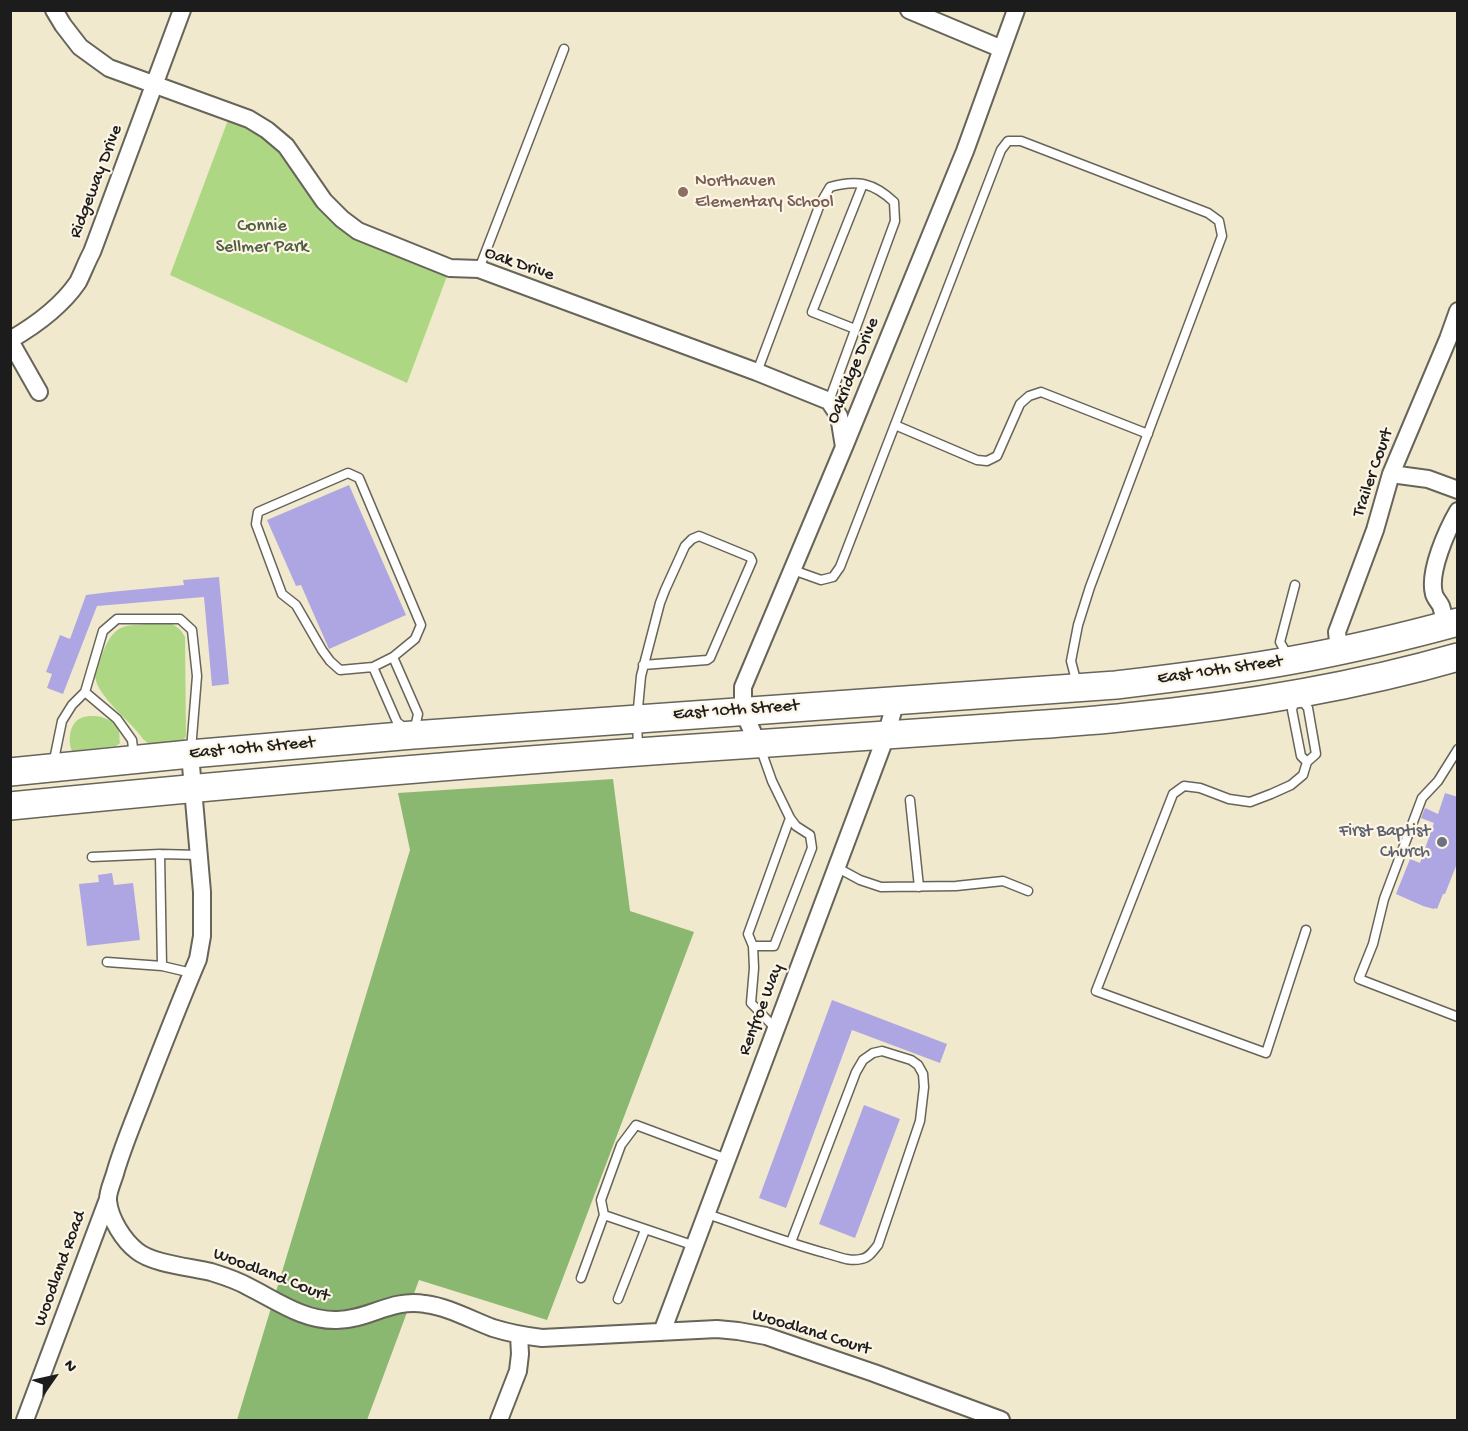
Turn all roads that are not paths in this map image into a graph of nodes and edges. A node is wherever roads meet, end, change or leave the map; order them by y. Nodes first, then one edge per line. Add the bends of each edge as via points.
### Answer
1 (54, 10) edge
2 (182, 10) edge
3 (909, 10) edge
4 (1016, 10) edge
5 (564, 49) dead end
6 (1002, 49) junction
7 (155, 84) junction
8 (863, 184) junction
9 (479, 269) junction
10 (1456, 320) edge
11 (855, 328) junction
12 (10, 341) edge
13 (757, 372) junction
14 (39, 392) dead end
15 (829, 401) junction
16 (894, 426) junction
17 (1148, 434) junction
18 (844, 447) junction
19 (1391, 474) junction
20 (1458, 490) edge
21 (1458, 512) edge
22 (793, 570) junction
23 (1295, 585) dead end
24 (1452, 623) edge
25 (1339, 651) junction
26 (393, 657) junction
27 (1458, 657) edge
28 (643, 665) junction
29 (373, 667) junction
30 (1293, 677) junction
31 (1078, 687) junction
32 (85, 692) junction
33 (896, 700) junction
34 (743, 711) junction
35 (983, 711) junction
36 (637, 718) junction
37 (886, 736) junction
38 (758, 744) junction
39 (1458, 749) edge
40 (414, 752) junction
41 (638, 752) junction
42 (190, 753) junction
43 (134, 759) junction
44 (1307, 762) junction
45 (55, 767) junction
46 (10, 772) edge
47 (194, 788) junction
48 (910, 800) dead end
49 (10, 806) edge
50 (790, 818) junction
51 (160, 854) junction
52 (199, 855) junction
53 (92, 857) dead end
54 (836, 867) junction
55 (919, 887) junction
56 (1028, 891) dead end
57 (1305, 930) dead end
58 (753, 946) junction
59 (107, 962) dead end
60 (162, 966) junction
61 (192, 973) junction
62 (1458, 1017) edge
63 (776, 1029) junction
64 (727, 1159) junction
65 (108, 1199) junction
66 (706, 1214) junction
67 (604, 1215) junction
68 (645, 1230) junction
69 (791, 1242) junction
70 (695, 1246) junction
71 (581, 1278) dead end
72 (618, 1299) dead end
73 (662, 1332) junction
74 (519, 1335) junction
75 (25, 1420) edge
76 (499, 1420) edge
77 (1001, 1420) edge

1 - 7 street, Oak Drive via 80,47 109,68
2 - 7 street, Ridgeway Drive
3 - 6 street
4 - 6 street, Oakridge Drive
5 - 9 lane
6 - 18 street, Oakridge Drive via 965,151
7 - 9 street, Oak Drive via 249,119 267,130 286,146 324,201 358,231 450,268
7 - 12 street, Ridgeway Drive via 78,282 40,322
8 - 11 lane via 894,202 895,220
8 - 11 lane via 812,312
8 - 13 lane via 847,182 830,187 820,204
9 - 13 street, Oak Drive
10 - 19 street, Trailer Court
11 - 15 lane
12 - 14 street
13 - 15 street, Oak Drive
15 - 18 street via 839,416
16 - 17 lane via 987,461 997,456 1020,404 1041,392
16 - 17 lane via 1001,150 1008,141 1021,141 1208,213 1219,221 1222,236
16 - 22 lane via 833,577 821,580
17 - 31 lane via 1078,626 1071,661
18 - 22 street, Oakridge Drive
19 - 20 street via 1428,479
19 - 25 street, Trailer Court via 1337,632
21 - 24 street via 1447,531 1433,582 1434,594
22 - 34 street, Oakridge Drive via 743,687
23 - 30 lane via 1280,642
24 - 25 main road, East 10th Street
25 - 30 main road, East 10th Street
26 - 29 lane
26 - 29 lane via 415,639 421,625 359,478 348,473 258,512 256,524 282,594 296,604 330,660 340,670
26 - 40 lane via 418,714
27 - 30 main road, East 10th Street via 1359,681
28 - 28 lane via 710,658 752,561 750,557 699,536 685,546 665,590
28 - 36 lane
29 - 40 lane
30 - 31 main road, East 10th Street via 1176,678
30 - 35 main road, East 10th Street via 1182,711 1132,717
30 - 44 lane via 1292,710 1301,756
30 - 44 lane via 1308,708 1316,754
31 - 35 main road, East 10th Street
32 - 42 lane via 103,632 117,619 180,619 192,630 197,676
32 - 43 lane via 117,718 132,740
32 - 45 lane via 62,721
33 - 34 main road, East 10th Street
33 - 35 main road, East 10th Street
33 - 37 street, Renfroe Way
34 - 36 main road, East 10th Street
34 - 38 street, Oakridge Drive
35 - 37 main road, East 10th Street
36 - 40 main road, East 10th Street
36 - 41 lane
37 - 38 main road, East 10th Street
37 - 54 street, Renfroe Way
38 - 41 main road, East 10th Street
38 - 50 lane
39 - 62 lane via 1422,798 1359,979
40 - 41 main road, East 10th Street
40 - 42 main road, East 10th Street
40 - 47 main road, East 10th Street
42 - 43 main road, East 10th Street
42 - 47 street
43 - 45 main road, East 10th Street
44 - 57 lane via 1303,775 1291,785 1250,802 1184,786 1173,794 1096,991 1266,1053
45 - 46 main road, East 10th Street
47 - 49 main road, East 10th Street
47 - 52 street
48 - 55 lane
50 - 58 lane via 748,933
50 - 58 lane via 810,835 812,848 774,946
51 - 52 lane
51 - 53 lane
51 - 60 lane
52 - 61 street via 202,936
54 - 55 lane via 881,887
54 - 63 street, Renfroe Way
55 - 56 lane via 1003,881
58 - 63 lane via 751,1003
59 - 60 lane
60 - 61 lane
61 - 65 street via 123,1149
63 - 64 street, Renfroe Way
64 - 66 street, Renfroe Way
64 - 67 lane via 636,1125 621,1145 601,1200
65 - 74 street, Woodland Court via 119,1231 139,1253 231,1278 305,1315 338,1320 355,1318 410,1302 442,1308
65 - 75 street, Woodland Road
66 - 69 lane
66 - 70 street, Renfroe Way
67 - 68 lane
67 - 71 lane
68 - 70 lane
68 - 72 lane
69 - 69 lane via 850,1260 870,1256 878,1245 920,1120 924,1074 911,1060 882,1051 864,1060 856,1072
70 - 73 street, Renfroe Way
73 - 74 street, Woodland Court via 542,1338
73 - 77 street, Woodland Court via 717,1329 766,1336
74 - 76 street via 518,1371

